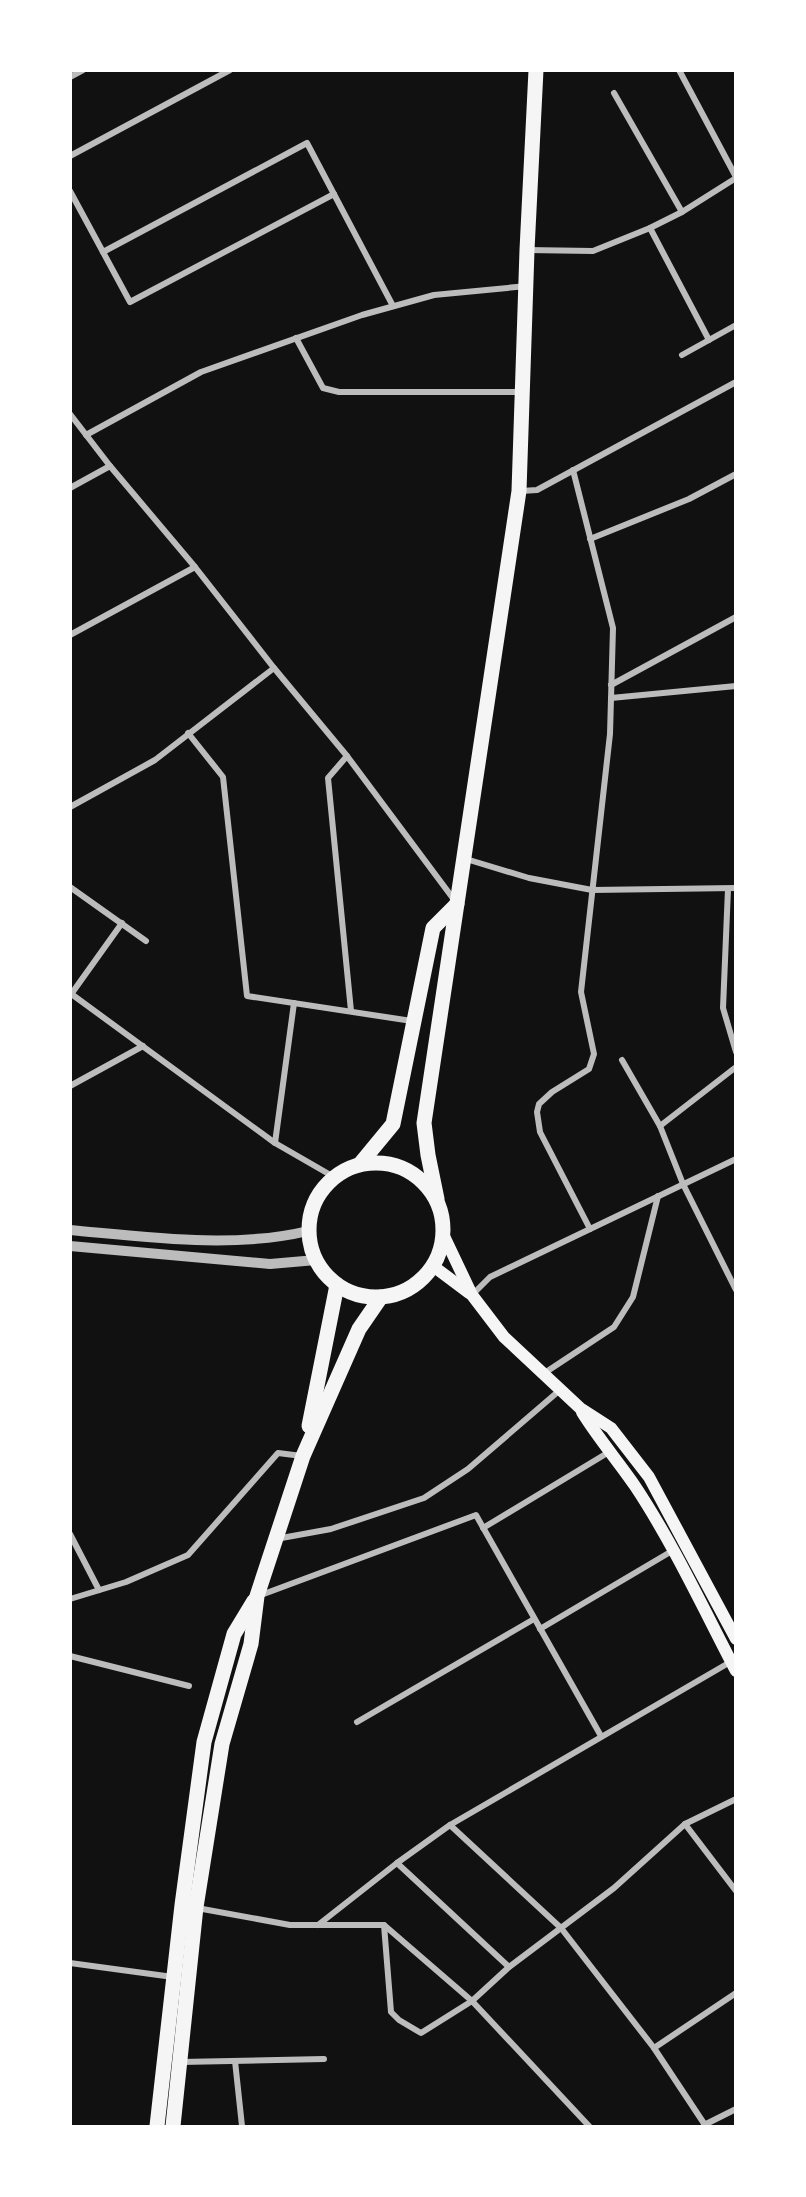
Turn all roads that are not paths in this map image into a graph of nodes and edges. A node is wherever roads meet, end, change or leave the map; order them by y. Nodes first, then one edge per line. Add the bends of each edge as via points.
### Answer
1 (83, 70) edge
2 (230, 70) edge
3 (536, 70) edge
4 (679, 70) edge
5 (70, 77) edge
6 (614, 93) dead end
7 (70, 156) edge
8 (735, 177) edge
9 (70, 191) edge
10 (334, 194) junction
11 (682, 212) junction
12 (650, 228) junction
13 (527, 250) junction
14 (103, 252) junction
15 (527, 286) junction
16 (393, 306) junction
17 (735, 325) edge
18 (296, 338) junction
19 (709, 340) junction
20 (682, 355) dead end
21 (735, 382) edge
22 (523, 392) junction
23 (70, 414) edge
24 (87, 435) junction
25 (110, 466) junction
26 (573, 471) junction
27 (735, 474) edge
28 (70, 488) edge
29 (519, 491) junction
30 (590, 539) junction
31 (195, 567) junction
32 (735, 617) edge
33 (70, 635) edge
34 (274, 668) junction
35 (611, 685) junction
36 (735, 686) edge
37 (611, 698) junction
38 (188, 733) junction
39 (347, 756) junction
40 (70, 807) edge
41 (466, 859) junction
42 (70, 887) edge
43 (732, 888) edge
44 (592, 890) junction
45 (457, 904) junction
46 (122, 923) junction
47 (146, 941) dead end
48 (71, 993) edge
49 (294, 1003) junction
50 (351, 1011) junction
51 (415, 1021) junction
52 (143, 1046) junction
53 (735, 1052) edge
54 (622, 1060) dead end
55 (735, 1067) edge
56 (70, 1086) edge
57 (660, 1126) junction
58 (275, 1143) junction
59 (735, 1159) edge
60 (360, 1164) junction
61 (334, 1177) junction
62 (683, 1184) junction
63 (658, 1196) junction
64 (437, 1199) junction
65 (590, 1229) junction
66 (70, 1230) edge
67 (308, 1232) junction
68 (444, 1236) junction
69 (70, 1246) edge
70 (316, 1260) junction
71 (434, 1266) junction
72 (337, 1285) junction
73 (735, 1290) edge
74 (472, 1295) junction
75 (381, 1297) junction
76 (543, 1374) junction
77 (560, 1389) junction
78 (580, 1408) junction
79 (609, 1452) junction
80 (303, 1456) junction
81 (483, 1528) junction
82 (70, 1534) edge
83 (276, 1539) junction
84 (672, 1551) junction
85 (99, 1590) junction
86 (257, 1596) junction
87 (70, 1599) edge
88 (534, 1619) junction
89 (540, 1629) junction
90 (735, 1639) edge
91 (70, 1656) edge
92 (734, 1664) edge
93 (189, 1686) dead end
94 (357, 1722) dead end
95 (601, 1736) junction
96 (735, 1799) edge
97 (685, 1824) junction
98 (450, 1826) junction
99 (397, 1863) junction
100 (735, 1891) edge
101 (189, 1906) junction
102 (318, 1924) junction
103 (384, 1925) junction
104 (561, 1928) junction
105 (70, 1963) edge
106 (509, 1967) junction
107 (174, 1977) junction
108 (735, 1993) edge
109 (472, 2001) junction
110 (654, 2048) junction
111 (324, 2059) dead end
112 (235, 2061) junction
113 (172, 2062) junction
114 (735, 2109) edge
115 (704, 2126) edge
116 (157, 2127) edge
117 (173, 2127) edge
118 (242, 2127) edge
119 (589, 2127) edge

1 - 5 street
2 - 7 street
3 - 13 main road
4 - 8 street
6 - 11 street
8 - 11 street
9 - 14 street
10 - 14 street via 130,302
10 - 14 street via 307,143
10 - 16 street
11 - 12 street
12 - 13 street via 593,251
12 - 19 street
13 - 15 main road
15 - 16 street via 434,295
15 - 22 main road
16 - 18 street
17 - 19 street
18 - 22 street via 323,388 339,392
18 - 24 street via 201,372
19 - 20 street
21 - 26 street
22 - 29 main road
23 - 24 street
24 - 25 street
25 - 28 street
25 - 31 street
26 - 29 street via 537,490
26 - 30 street
27 - 30 street via 689,499
29 - 41 main road
30 - 35 street via 613,628
31 - 33 street
31 - 34 street
32 - 35 street
34 - 38 street
34 - 39 street
35 - 37 street
36 - 37 street
37 - 44 street
38 - 40 street via 154,760
38 - 49 street via 223,777 247,996
39 - 45 street
39 - 50 street via 328,778
41 - 44 street via 529,878
41 - 45 main road
42 - 46 street
43 - 44 street
43 - 53 street via 723,1008
44 - 65 street via 581,992 594,1054 589,1069 552,1092 539,1104 537,1113 540,1132
45 - 51 main road via 433,928
45 - 64 main road via 424,1123
46 - 47 street
46 - 48 street
48 - 52 street
49 - 50 street
49 - 58 street
50 - 51 street
51 - 60 main road via 393,1124
52 - 56 street
52 - 58 street
54 - 57 street
55 - 57 street
57 - 62 street
58 - 61 street
59 - 62 street
60 - 61 main road
60 - 64 main road via 383,1162 405,1168 424,1181
61 - 67 main road via 320,1192 311,1211
62 - 63 street
62 - 73 street
63 - 65 street
63 - 76 street via 633,1297 614,1328
64 - 68 main road
65 - 74 street via 490,1277
66 - 67 street via 157,1238 246,1240
67 - 70 main road
68 - 71 main road
68 - 74 main road
69 - 70 street via 270,1264
70 - 72 main road
71 - 74 main road
71 - 75 main road via 420,1282 402,1293
72 - 75 main road via 358,1295
72 - 80 main road
74 - 76 main road via 504,1337
75 - 80 main road via 359,1329
76 - 77 main road
77 - 78 main road
77 - 83 street via 468,1469 424,1498 331,1529
78 - 79 main road
78 - 90 main road via 611,1428 649,1477
79 - 81 street
79 - 84 main road via 635,1486
80 - 83 main road
80 - 85 street via 278,1453 188,1555
81 - 86 street via 476,1515
81 - 88 street
82 - 85 street
83 - 86 main road
84 - 89 street
84 - 92 main road
85 - 87 street
86 - 101 main road via 234,1634 204,1742
88 - 89 street
88 - 94 street
89 - 95 street
91 - 93 street
92 - 95 street
95 - 98 street
96 - 97 street
97 - 100 street
97 - 104 street via 614,1888
98 - 99 street
98 - 104 street
99 - 102 street
99 - 106 street
101 - 102 street via 290,1924
101 - 107 main road
101 - 113 main road
102 - 103 street
103 - 109 street
103 - 109 street via 391,2012 399,2020 421,2033
104 - 106 street
104 - 110 street
105 - 107 street
106 - 109 street
107 - 113 main road
108 - 110 street
109 - 119 street
110 - 115 street
111 - 112 street
112 - 113 street
112 - 118 street
113 - 116 main road
113 - 117 main road
114 - 115 street

